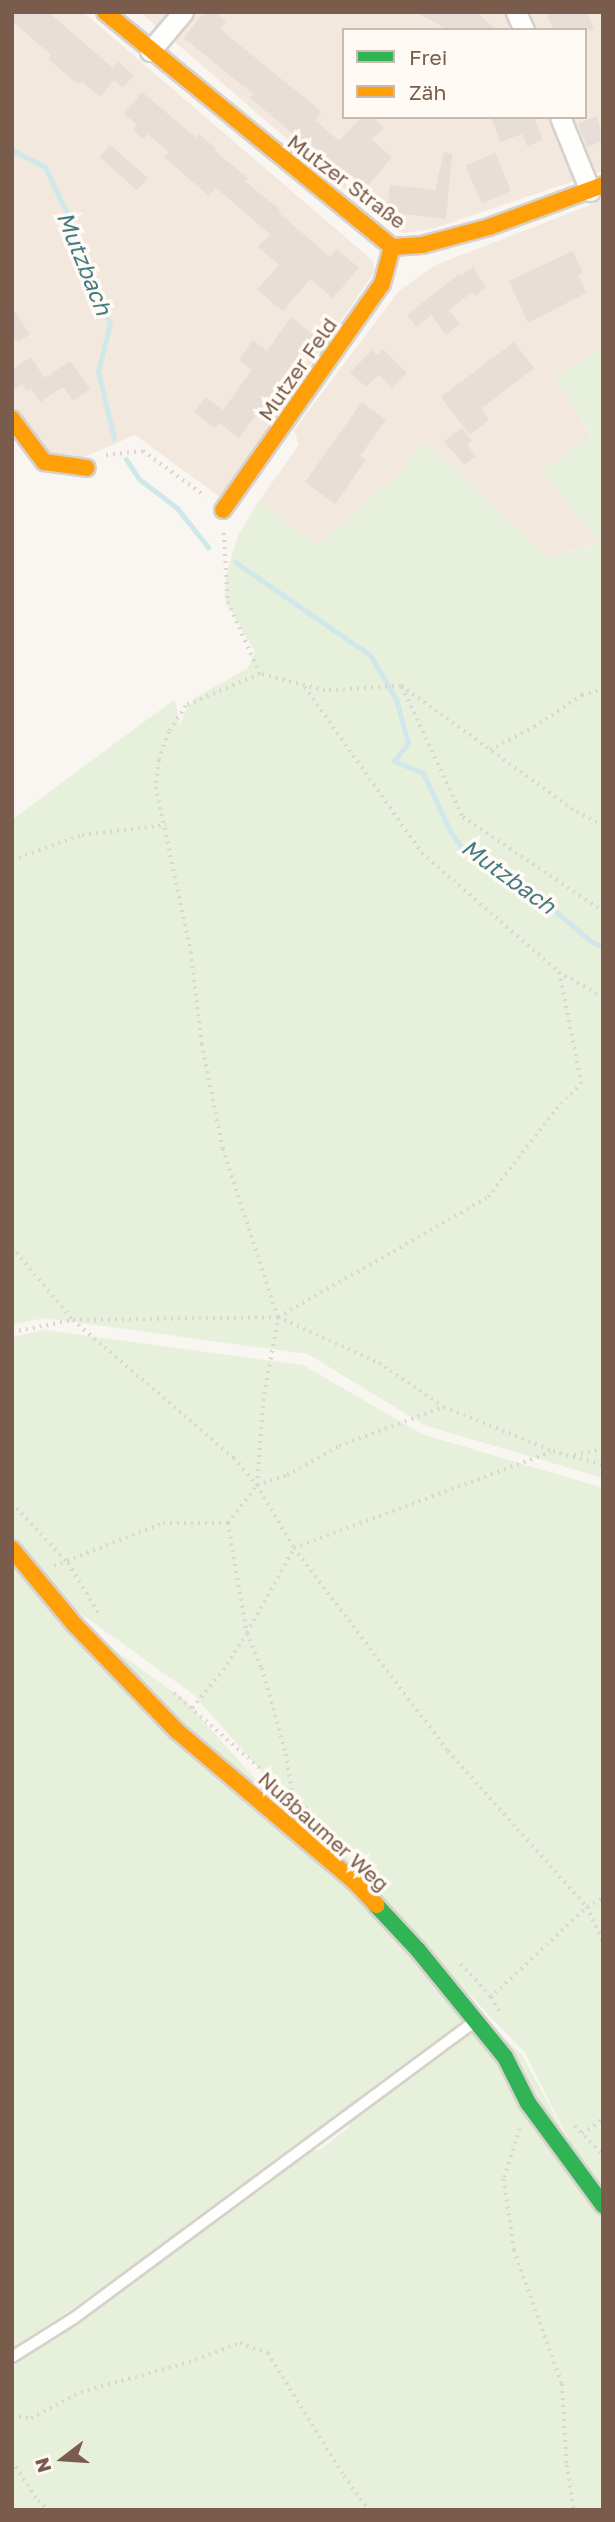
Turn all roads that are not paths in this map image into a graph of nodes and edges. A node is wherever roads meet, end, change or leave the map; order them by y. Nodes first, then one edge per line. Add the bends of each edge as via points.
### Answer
1 (105, 12) edge
2 (183, 12) edge
3 (516, 12) edge
4 (523, 28) edge
5 (150, 51) junction
6 (561, 119) edge
7 (596, 188) edge
8 (392, 247) junction
9 (12, 419) edge
10 (87, 468) road end
11 (223, 510) road end
12 (12, 1549) edge
13 (475, 2021) junction
14 (603, 2205) edge
15 (12, 2357) edge

1 - 5 street, Mutzer Straße
2 - 5 street
3 - 4 street
5 - 8 street, Mutzer Straße
6 - 7 street
7 - 8 street, Mutzer Straße via 489,227 422,245
8 - 11 street, Mutzer Feld via 382,284
9 - 10 street via 44,462
12 - 13 street, Nußbaumer Weg via 74,1624 177,1731 354,1881
13 - 14 street, Nußbaumer Weg via 505,2057 528,2103
13 - 15 lane via 74,2318

